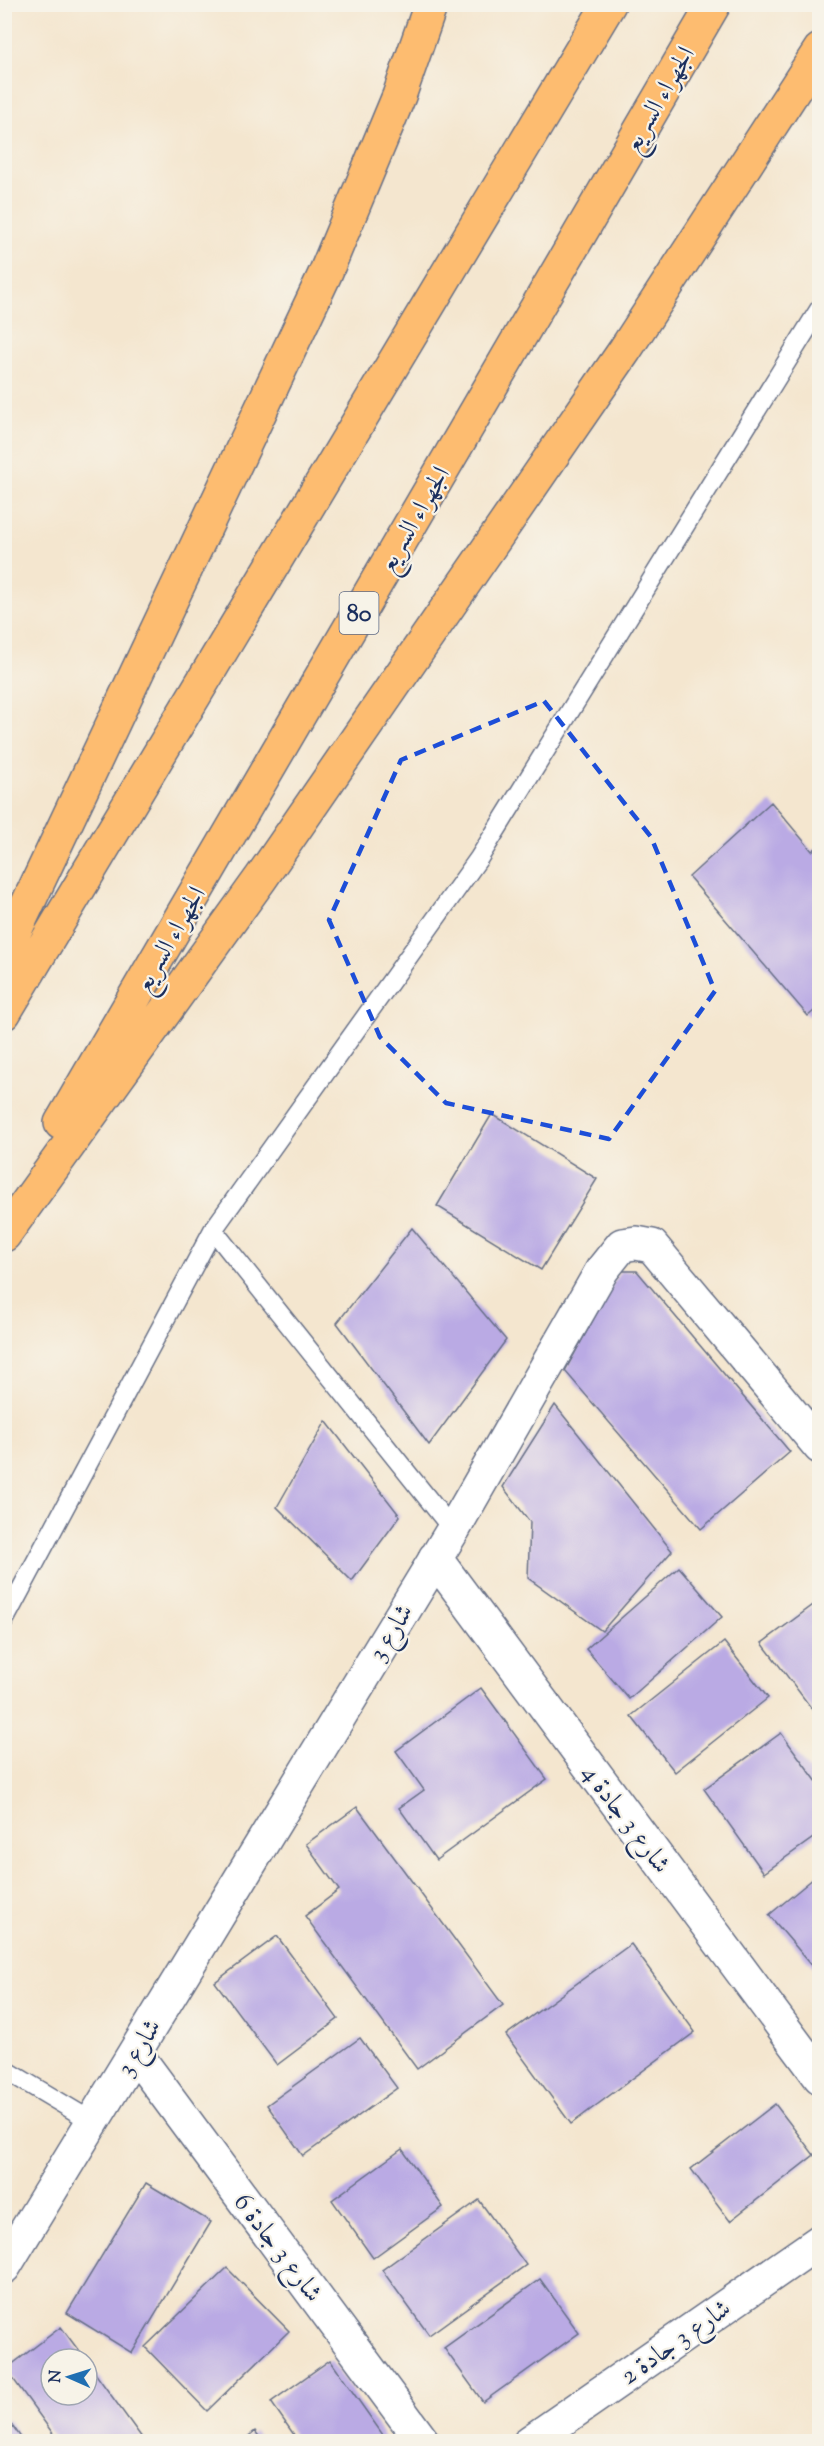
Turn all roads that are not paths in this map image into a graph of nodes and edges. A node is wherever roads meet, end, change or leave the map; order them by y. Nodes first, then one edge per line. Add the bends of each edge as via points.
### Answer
1 (431, 4) edge
2 (609, 4) edge
3 (714, 4) edge
4 (819, 50) edge
5 (819, 308) edge
6 (4, 954) edge
7 (4, 1013) edge
8 (4, 1221) edge
9 (213, 1230) junction
10 (4, 1235) edge
11 (819, 1447) edge
12 (453, 1530) junction
13 (435, 1558) junction
14 (4, 1621) edge
15 (135, 2053) junction
16 (4, 2069) edge
17 (819, 2077) edge
18 (93, 2122) junction
19 (819, 2241) edge
20 (4, 2267) edge
21 (423, 2442) edge
22 (530, 2442) edge

1 - 6 highway via 399,96 325,274
2 - 7 highway
3 - 8 highway, الجهراء السريع / 80
4 - 10 highway via 604,379 261,878
5 - 9 lane via 479,858
9 - 12 lane
9 - 14 lane
11 - 12 street, شارع 3 via 652,1246 622,1245 602,1270
12 - 13 street, شارع 3
13 - 15 street, شارع 3
13 - 17 street, شارع 3 جادة 4
15 - 18 street, شارع 3
15 - 21 street, شارع 3 جادة 6
16 - 18 lane
18 - 20 street, شارع 3
19 - 22 street, شارع 3 جادة 2

